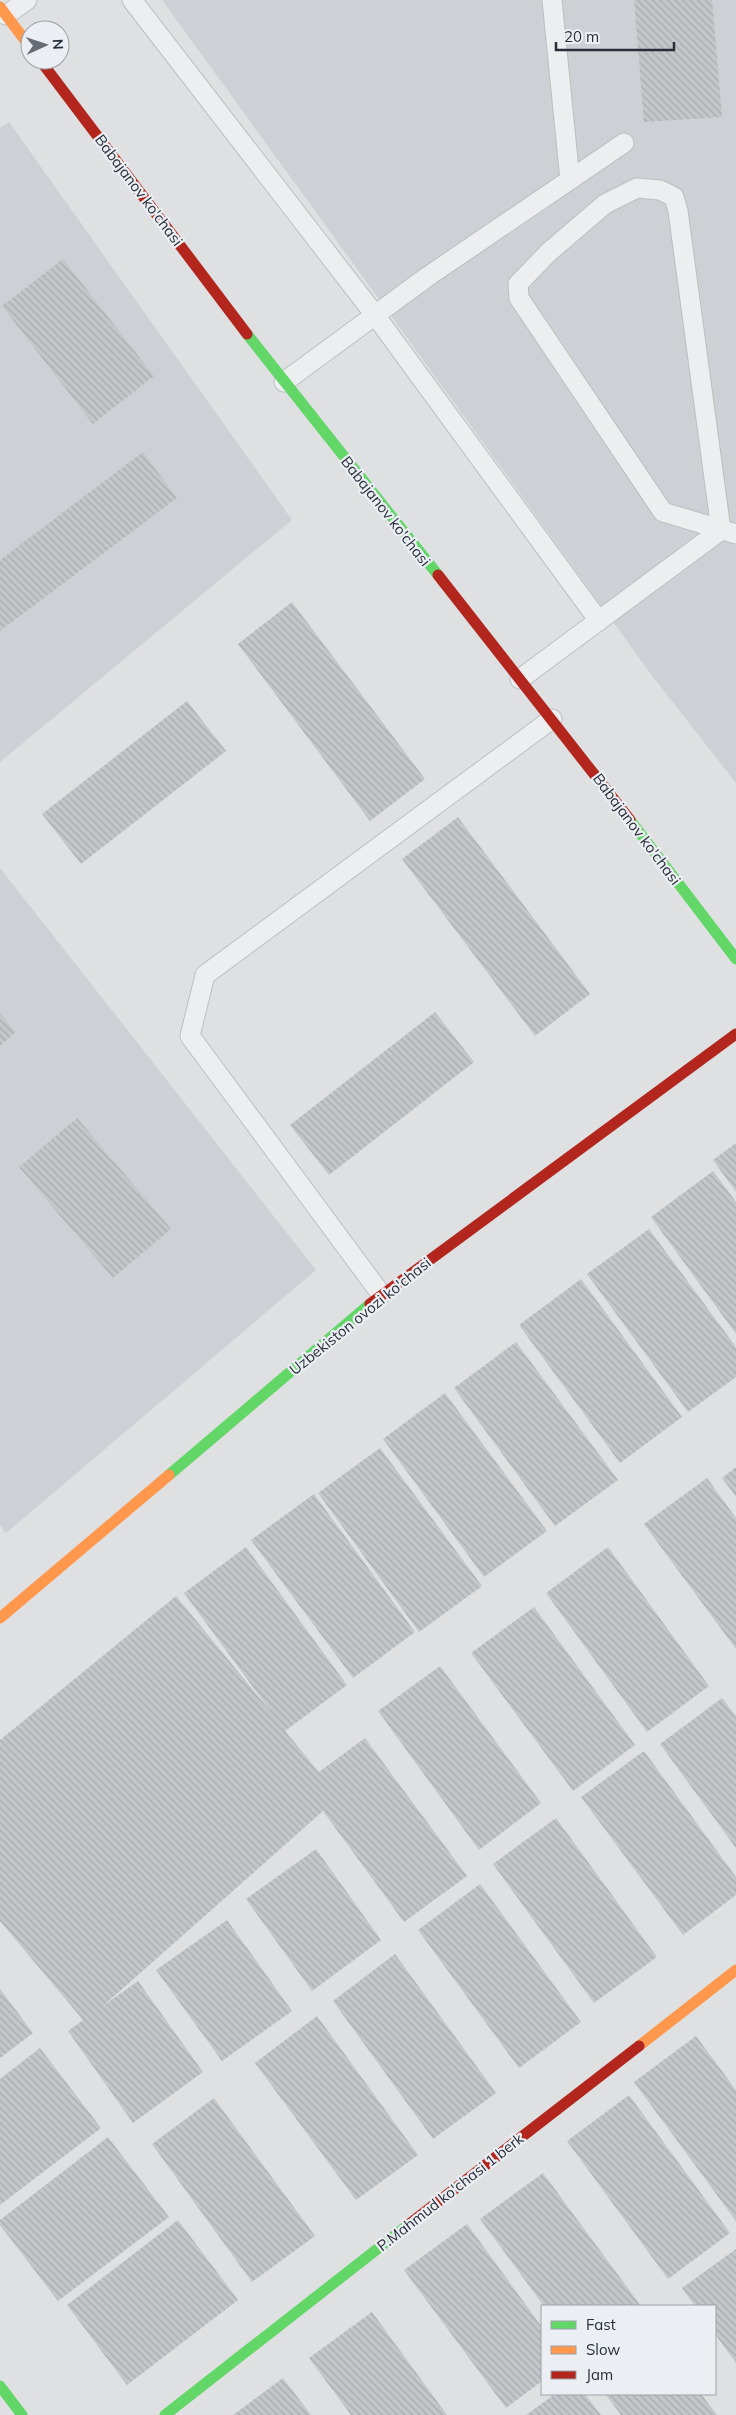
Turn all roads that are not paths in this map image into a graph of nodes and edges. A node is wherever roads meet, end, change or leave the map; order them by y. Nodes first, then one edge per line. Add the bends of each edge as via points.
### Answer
1 (27, 0) edge
2 (132, 0) edge
3 (552, 0) edge
4 (3, 11) edge
5 (20, 34) edge
6 (48, 70) edge
7 (624, 143) dead end
8 (570, 180) junction
9 (375, 315) junction
10 (284, 382) junction
11 (729, 532) edge
12 (599, 621) junction
13 (520, 679) junction
14 (552, 719) junction
15 (736, 959) edge
16 (736, 1034) edge
17 (381, 1294) junction
18 (0, 1618) edge
19 (736, 1970) edge
20 (0, 2386) edge
21 (22, 2415) edge
22 (165, 2415) edge

1 - 4 lane
2 - 9 lane
3 - 8 lane
4 - 5 street
6 - 10 street, Babajanov ko'chasi
7 - 8 lane
8 - 9 lane
9 - 10 lane
9 - 12 lane
10 - 13 street, Babajanov ko'chasi
11 - 11 lane via 678,210 674,197 660,190 637,188 605,204 549,252 518,284 518,298 663,512
11 - 12 lane
12 - 13 lane
13 - 14 street, Babajanov ko'chasi
14 - 15 street, Babajanov ko'chasi
14 - 17 lane via 205,975 190,1036
16 - 17 street, Uzbekiston ovozi ko'chasi
17 - 18 street, Uzbekiston ovozi ko'chasi
19 - 22 street, P.Mahmud ko'chasi 1 berk
20 - 21 street

